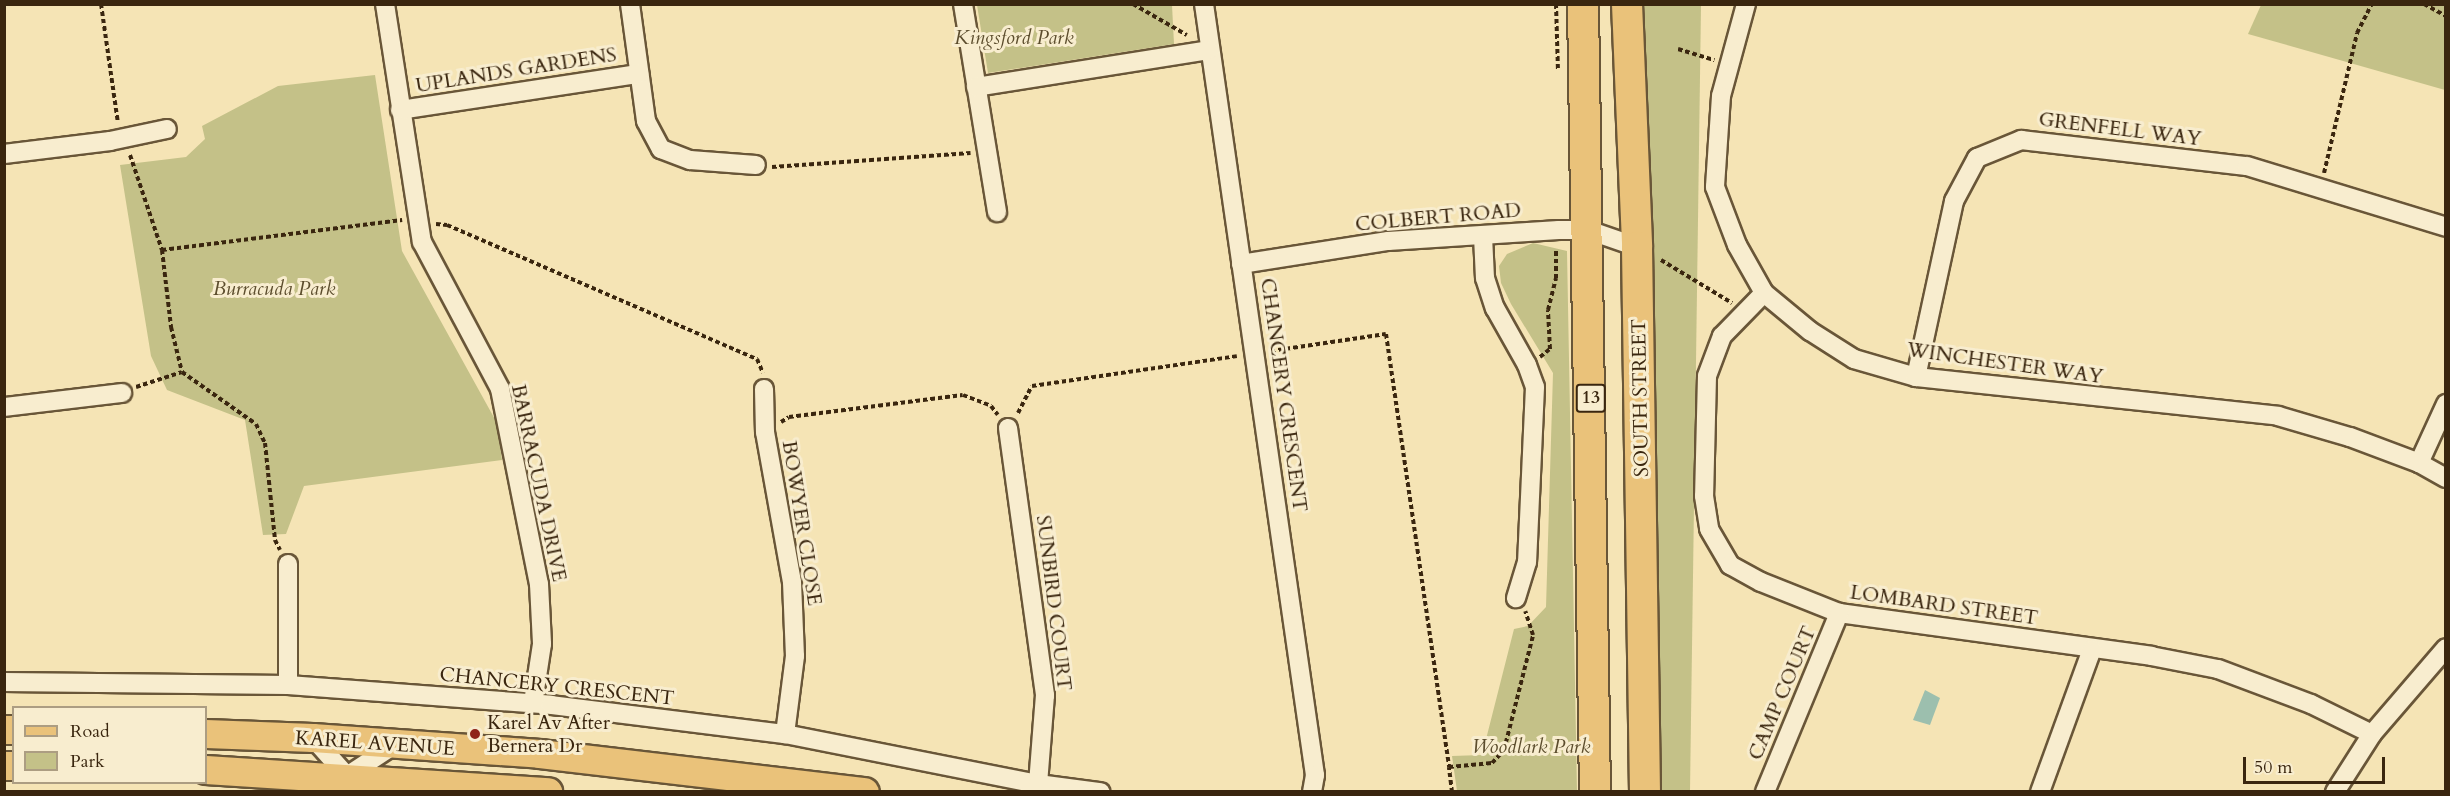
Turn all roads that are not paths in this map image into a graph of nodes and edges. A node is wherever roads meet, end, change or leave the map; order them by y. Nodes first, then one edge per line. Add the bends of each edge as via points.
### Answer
1 (385, 4) edge
2 (630, 4) edge
3 (963, 4) edge
4 (1204, 4) edge
5 (1583, 4) edge
6 (1627, 4) edge
7 (1746, 4) edge
8 (1209, 50) junction
9 (639, 74) junction
10 (976, 87) junction
11 (400, 110) junction
12 (167, 129) dead end
13 (4, 154) edge
14 (756, 165) road end
15 (997, 212) dead end
16 (2445, 226) edge
17 (1573, 230) junction
18 (1483, 236) junction
19 (1636, 247) junction
20 (1242, 264) junction
21 (1764, 293) junction
22 (1916, 377) junction
23 (764, 389) road end
24 (122, 393) road end
25 (2445, 404) edge
26 (4, 407) edge
27 (1008, 429) road end
28 (2419, 463) junction
29 (2445, 478) edge
30 (288, 564) road end
31 (1516, 598) road end
32 (1839, 613) junction
33 (2445, 648) edge
34 (2092, 649) junction
35 (4, 682) edge
36 (288, 685) junction
37 (533, 703) junction
38 (207, 734) edge
39 (785, 734) junction
40 (2372, 734) junction
41 (313, 738) junction
42 (398, 743) junction
43 (207, 770) edge
44 (347, 784) edge
45 (1038, 784) junction
46 (548, 792) edge
47 (866, 792) edge
48 (1100, 792) edge
49 (1312, 792) edge
50 (1595, 792) edge
51 (1645, 792) edge
52 (1765, 792) edge
53 (2040, 792) edge
54 (2335, 792) edge

1 - 11 street, BARRACUDA DRIVE
2 - 9 street, UPLANDS GARDENS
3 - 10 street
4 - 8 street, CHANCERY CRESCENT
5 - 17 highway, 13
6 - 19 highway, SOUTH STREET
7 - 21 street, WINCHESTER WAY via 1721,96 1715,187 1737,245
8 - 10 street
8 - 20 street, CHANCERY CRESCENT
9 - 11 street, UPLANDS GARDENS
9 - 14 street, UPLANDS GARDENS via 646,121 661,149 690,160
10 - 15 street
11 - 37 street, BARRACUDA DRIVE via 422,242 500,389 539,584 542,644
12 - 13 street via 110,141
16 - 22 street, GRENFELL WAY via 2247,166 2021,140 1977,158 1954,201
17 - 18 street, COLBERT ROAD
17 - 19 street, COLBERT ROAD
17 - 50 highway, 13
18 - 20 street, COLBERT ROAD via 1388,241
18 - 31 street via 1489,288 1535,387 1527,562
19 - 51 highway, SOUTH STREET
20 - 49 street, CHANCERY CRESCENT via 1315,775
21 - 22 street, WINCHESTER WAY via 1810,331 1854,359
21 - 32 street, LOMBARD STREET via 1722,336 1707,376 1704,496 1709,529 1730,564 1761,582
22 - 28 street, WINCHESTER WAY via 2278,416
23 - 39 street, BOWYER CLOSE via 765,432 792,582 795,656
24 - 26 street
25 - 28 street
27 - 45 street, SUNBIRD COURT via 1045,695
28 - 29 street, WINCHESTER WAY
30 - 36 street
32 - 34 street, LOMBARD STREET
32 - 52 street, CAMP COURT
33 - 40 street
34 - 40 street, LOMBARD STREET via 2217,669 2311,704
34 - 53 street
35 - 36 street, CHANCERY CRESCENT
36 - 37 street, CHANCERY CRESCENT
37 - 39 street, CHANCERY CRESCENT
38 - 41 main road, KAREL AVENUE
39 - 45 street, CHANCERY CRESCENT
40 - 54 street
41 - 42 main road, KAREL AVENUE
41 - 44 street
42 - 44 street
42 - 47 main road, KAREL AVENUE via 540,754
43 - 44 main road, KAREL AVENUE
44 - 46 main road, KAREL AVENUE
45 - 48 street, CHANCERY CRESCENT

